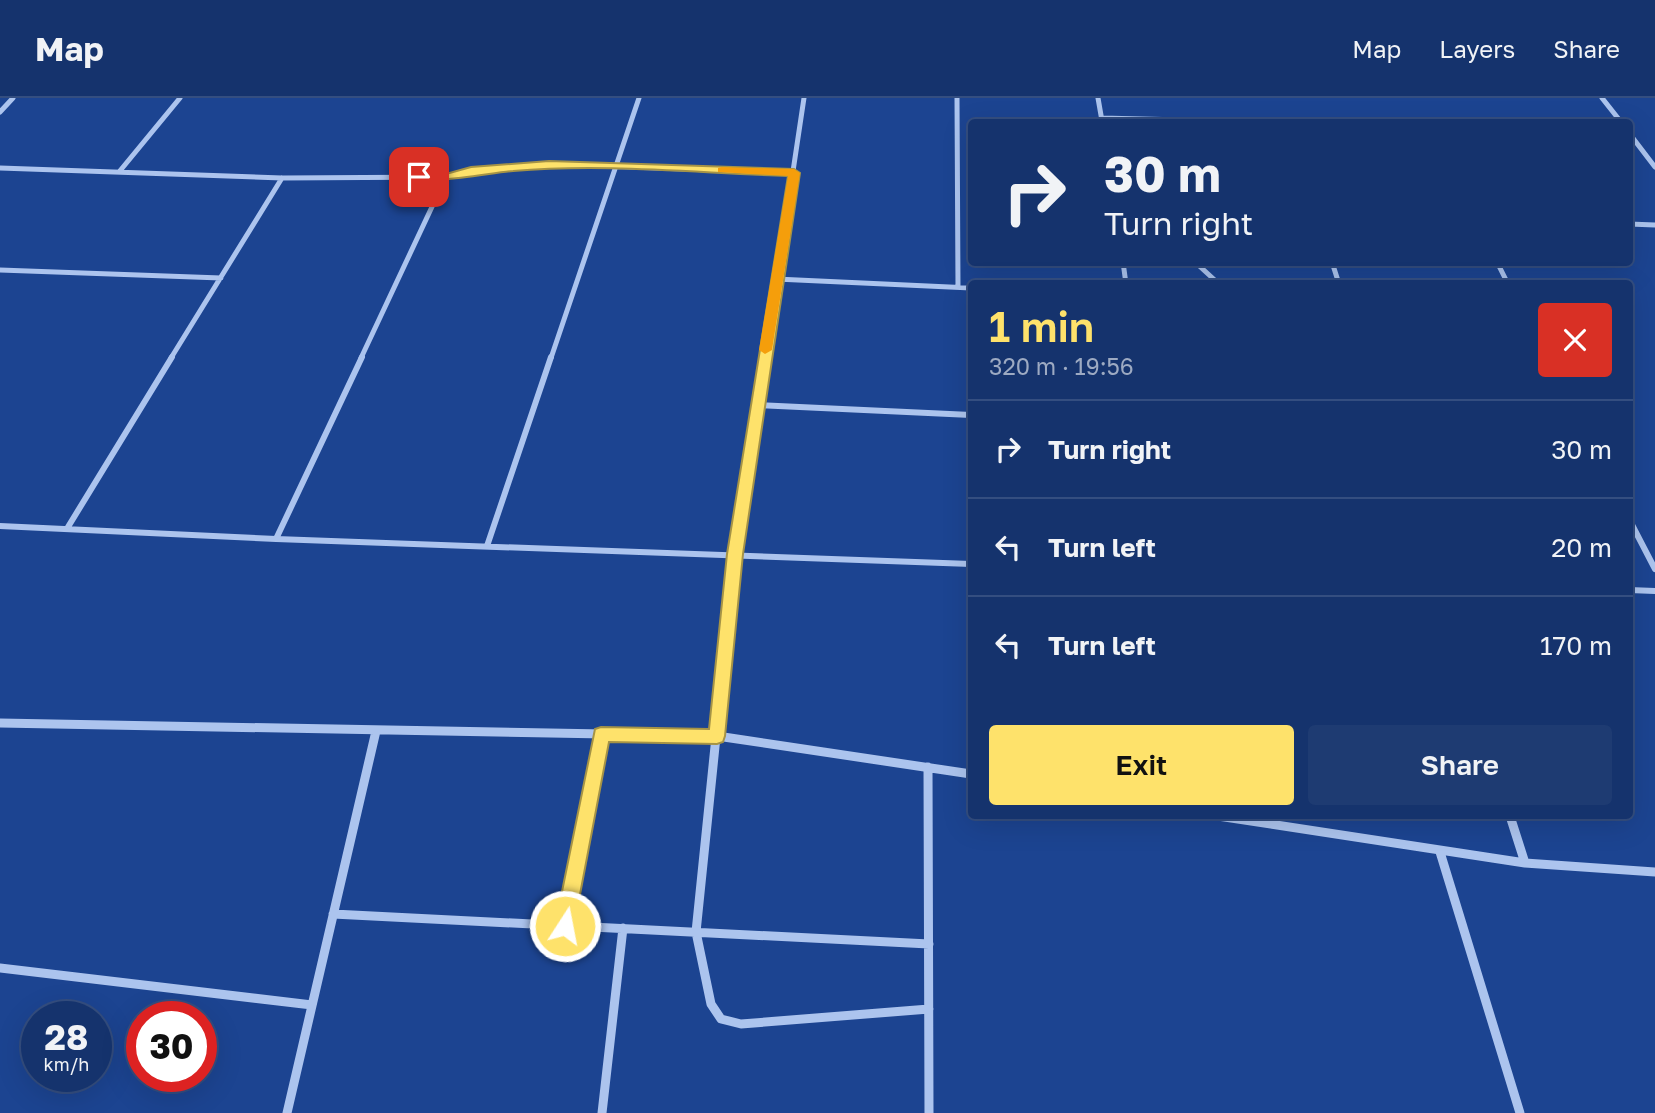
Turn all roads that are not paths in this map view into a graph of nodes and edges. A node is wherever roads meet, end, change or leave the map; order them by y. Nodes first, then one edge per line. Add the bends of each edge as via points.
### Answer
1 (13, 98) edge
2 (180, 98) edge
3 (639, 98) edge
4 (804, 98) edge
5 (957, 98) edge
6 (1098, 98) edge
7 (1602, 98) edge
8 (0, 112) edge
9 (1102, 119) edge
10 (1619, 119) edge
11 (1633, 138) edge
12 (616, 167) junction
13 (1655, 167) edge
14 (0, 168) edge
15 (119, 172) junction
16 (794, 173) junction
17 (446, 177) junction
18 (282, 178) junction
19 (1633, 224) edge
20 (1655, 225) edge
21 (1199, 266) edge
22 (0, 270) edge
23 (221, 278) junction
24 (776, 279) junction
25 (1215, 280) edge
26 (958, 287) junction
27 (968, 288) edge
28 (757, 405) junction
29 (968, 415) edge
30 (0, 526) edge
31 (68, 527) junction
32 (1633, 527) edge
33 (276, 539) junction
34 (487, 546) junction
35 (735, 554) junction
36 (968, 564) edge
37 (1655, 569) edge
38 (1633, 590) edge
39 (1655, 591) edge
40 (0, 723) edge
41 (376, 731) junction
42 (601, 734) junction
43 (717, 736) junction
44 (928, 767) junction
45 (968, 774) edge
46 (1236, 819) edge
47 (1511, 819) edge
48 (1440, 852) junction
49 (1525, 863) junction
50 (1655, 872) edge
51 (333, 914) junction
52 (565, 926) junction
53 (623, 928) junction
54 (696, 932) junction
55 (929, 944) junction
56 (0, 968) edge
57 (312, 1005) junction
58 (929, 1009) junction
59 (286, 1113) edge
60 (603, 1113) edge
61 (929, 1113) edge
62 (1520, 1113) edge

1 - 8 street
2 - 15 street
3 - 12 street
4 - 16 street
5 - 26 street
6 - 9 street
7 - 10 street
11 - 13 street
12 - 16 street
12 - 17 street via 549,164
12 - 34 street
14 - 15 street
15 - 18 street
16 - 24 street
17 - 18 street
17 - 33 street
18 - 23 street
19 - 20 street
21 - 25 street
22 - 23 street
23 - 31 street
24 - 26 street
24 - 28 street
26 - 27 street
28 - 29 street
28 - 35 street
30 - 31 street
31 - 33 street
32 - 37 street
33 - 34 street
34 - 35 street
35 - 36 street
35 - 43 street
38 - 39 street
40 - 41 street
41 - 42 street
41 - 51 street
42 - 43 street
42 - 52 street
43 - 44 street
43 - 54 street
44 - 45 street
44 - 55 street
46 - 48 street
47 - 49 street
48 - 49 street
48 - 62 street
49 - 50 street
51 - 52 street
51 - 57 street
52 - 53 street
53 - 54 street
53 - 60 street
54 - 55 street
54 - 58 street via 712,1004 721,1018 741,1024
55 - 58 street
56 - 57 street
57 - 59 street
58 - 61 street

